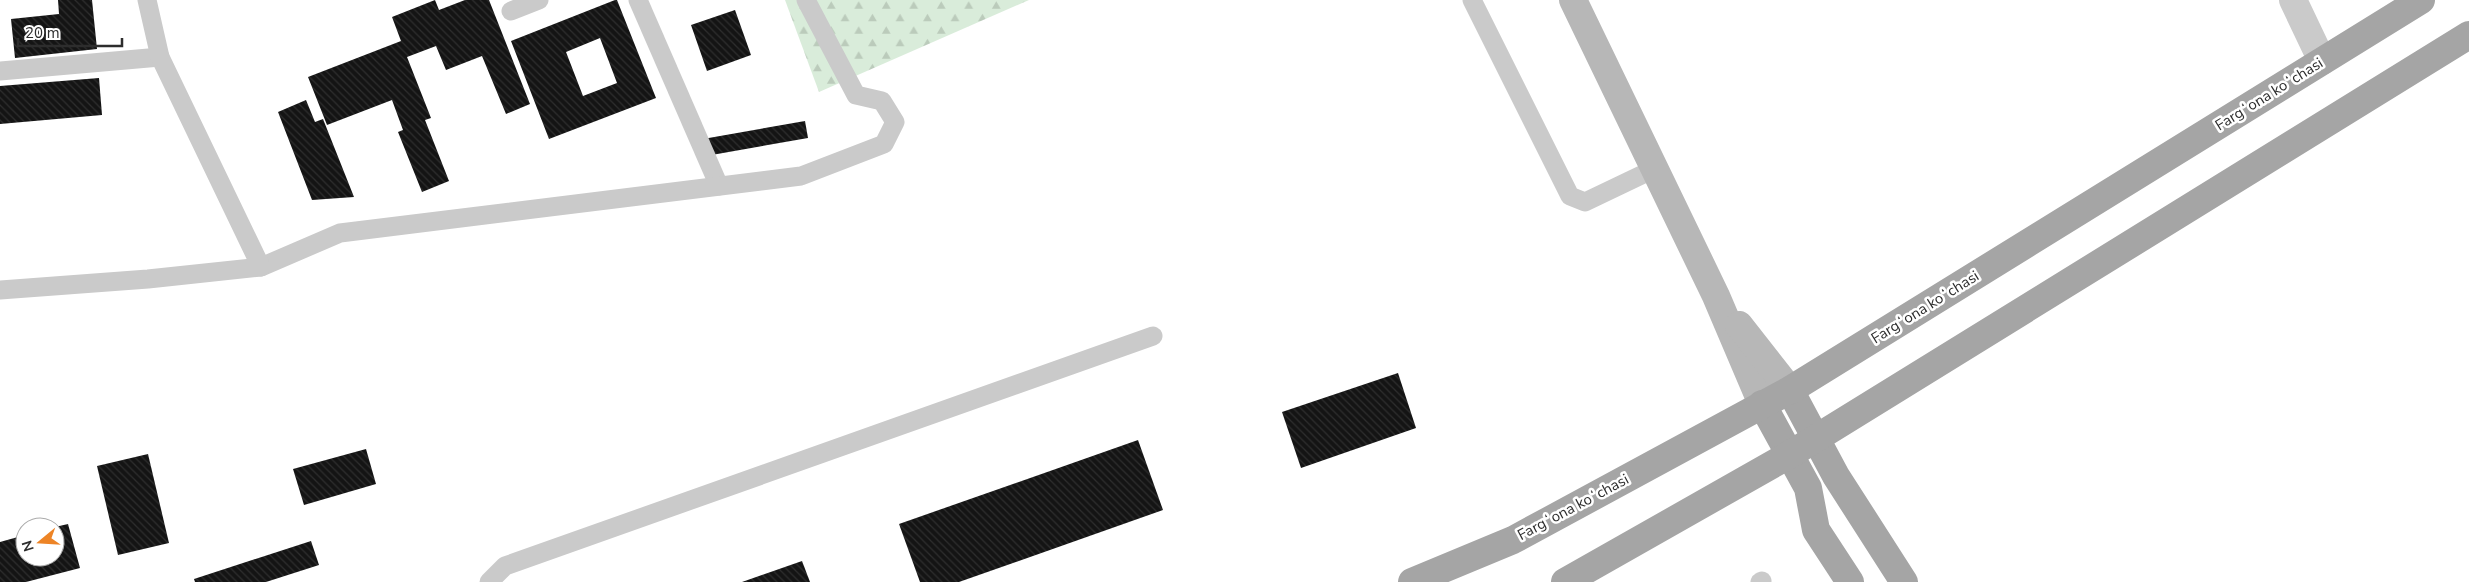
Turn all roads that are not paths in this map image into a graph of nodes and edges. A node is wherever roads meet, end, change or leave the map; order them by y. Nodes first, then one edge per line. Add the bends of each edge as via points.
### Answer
1 (147, 0) edge
2 (539, 0) edge
3 (638, 0) edge
4 (806, 0) edge
5 (1472, 0) edge
6 (1573, 0) edge
7 (2293, 0) edge
8 (2421, 0) edge
9 (512, 11) dead end
10 (2469, 35) edge
11 (160, 56) junction
12 (2322, 61) junction
13 (0, 71) edge
14 (1654, 169) junction
15 (719, 186) junction
16 (261, 267) junction
17 (0, 290) edge
18 (1716, 296) junction
19 (1153, 336) dead end
20 (1790, 390) junction
21 (1762, 404) junction
22 (1815, 439) junction
23 (1789, 455) junction
24 (489, 582) edge
25 (1412, 582) edge
26 (1566, 582) edge
27 (1850, 582) edge
28 (1904, 582) edge

1 - 11 lane
2 - 9 lane
3 - 15 lane
4 - 15 lane via 856,95 882,102 894,122 884,144 801,176
5 - 14 lane via 1570,196 1585,202
6 - 14 main road
7 - 12 street
8 - 12 main road, Fargʻona koʻchasi
10 - 22 main road
11 - 13 lane
11 - 16 lane
12 - 20 main road, Fargʻona koʻchasi
14 - 18 main road
15 - 16 lane via 340,232
16 - 17 lane via 148,280
18 - 20 main road
18 - 21 main road
19 - 24 lane via 505,566
20 - 21 main road, Fargʻona koʻchasi
20 - 22 main road
21 - 23 main road
21 - 25 main road, Fargʻona koʻchasi via 1512,540
22 - 23 main road
22 - 28 main road via 1856,510
23 - 26 main road
23 - 27 main road via 1808,488 1816,530

